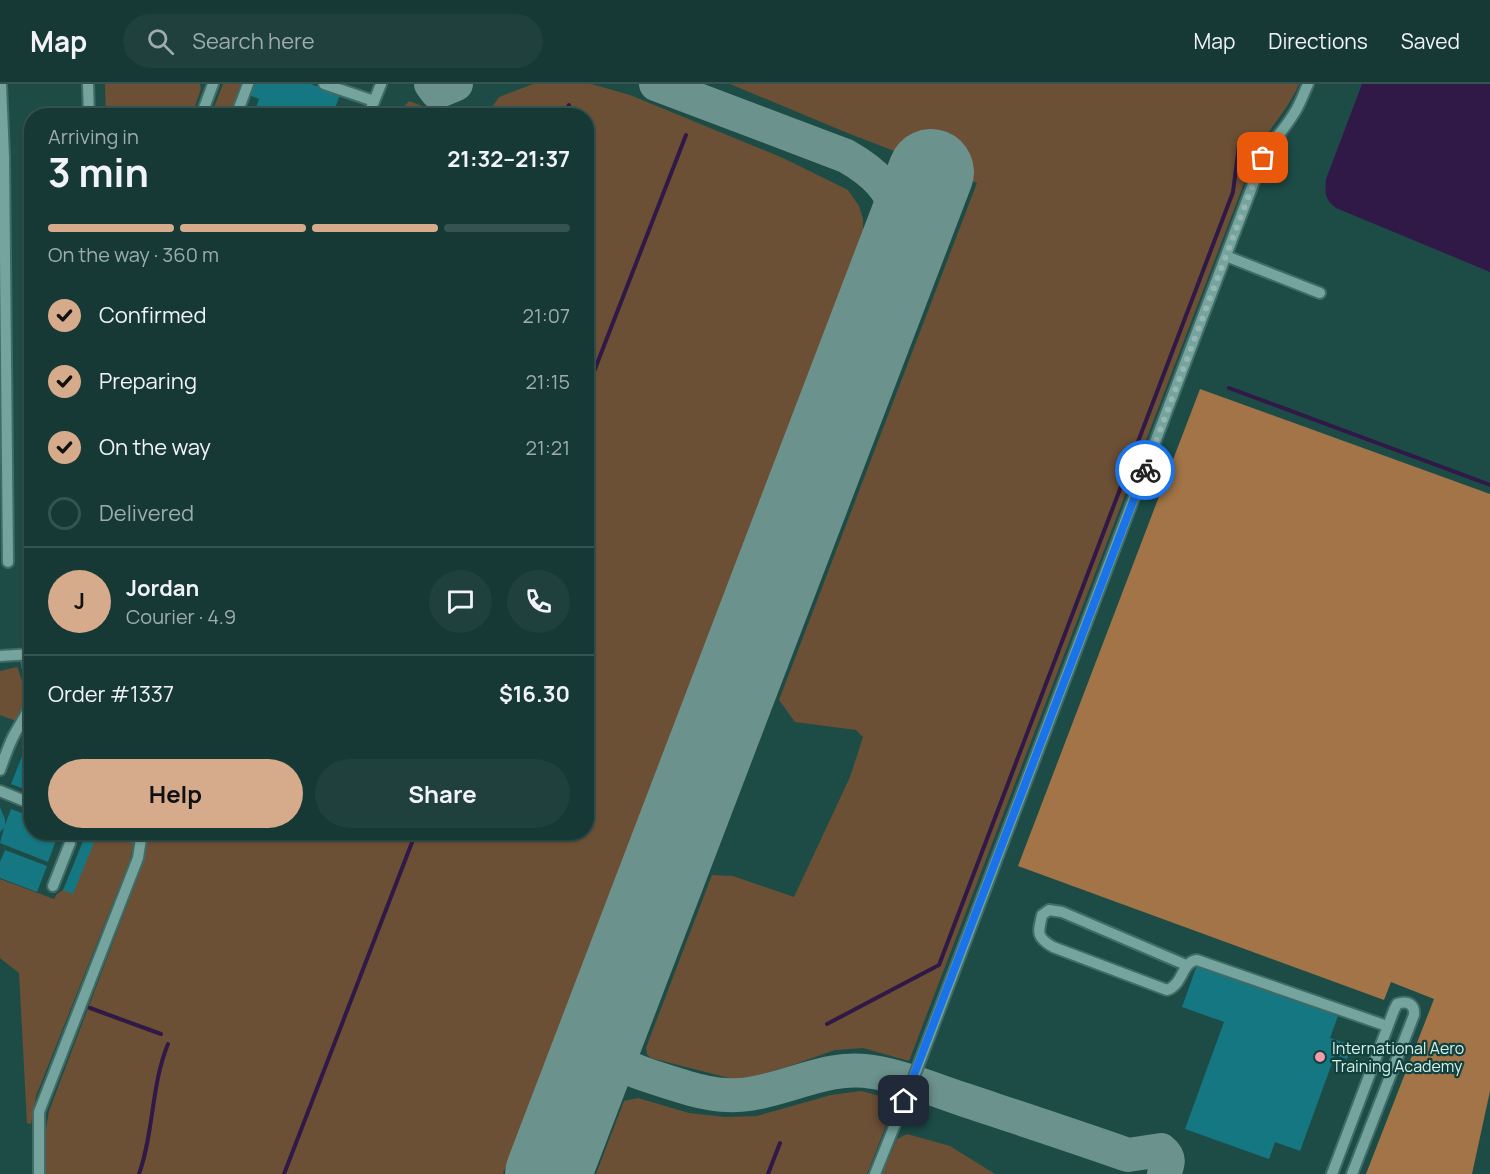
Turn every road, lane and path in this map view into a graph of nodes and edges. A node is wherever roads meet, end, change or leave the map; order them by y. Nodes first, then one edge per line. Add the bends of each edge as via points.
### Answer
1 (1, 84) edge
2 (88, 84) edge
3 (213, 84) edge
4 (248, 84) edge
5 (324, 84) edge
6 (1308, 84) edge
7 (379, 85) edge
8 (374, 101) junction
9 (89, 108) edge
10 (204, 108) edge
11 (239, 108) edge
12 (371, 108) edge
13 (1226, 256) junction
14 (1320, 293) dead end
15 (8, 562) dead end
16 (24, 655) edge
17 (3, 658) edge
18 (24, 722) edge
19 (0, 770) edge
20 (0, 790) edge
21 (24, 800) edge
22 (70, 840) edge
23 (141, 840) edge
24 (52, 886) dead end
25 (1186, 965) junction
26 (1388, 1026) junction
27 (39, 1174) edge
28 (875, 1174) edge
29 (1332, 1174) edge
30 (1352, 1174) edge

1 - 15 street
2 - 9 street
3 - 10 street
4 - 11 street
5 - 8 street
6 - 13 street via 1292,117 1263,158
7 - 8 street
8 - 12 street
13 - 14 street
13 - 28 street
16 - 17 street
18 - 19 street
20 - 21 street
22 - 24 street
23 - 27 street via 138,858 39,1112
25 - 25 street via 1180,981 1167,990 1047,944 1038,932 1041,915 1049,910 1062,912
25 - 26 street via 1191,961 1204,962
26 - 29 street
26 - 30 street via 1397,1004 1404,1001 1411,1005 1414,1015

